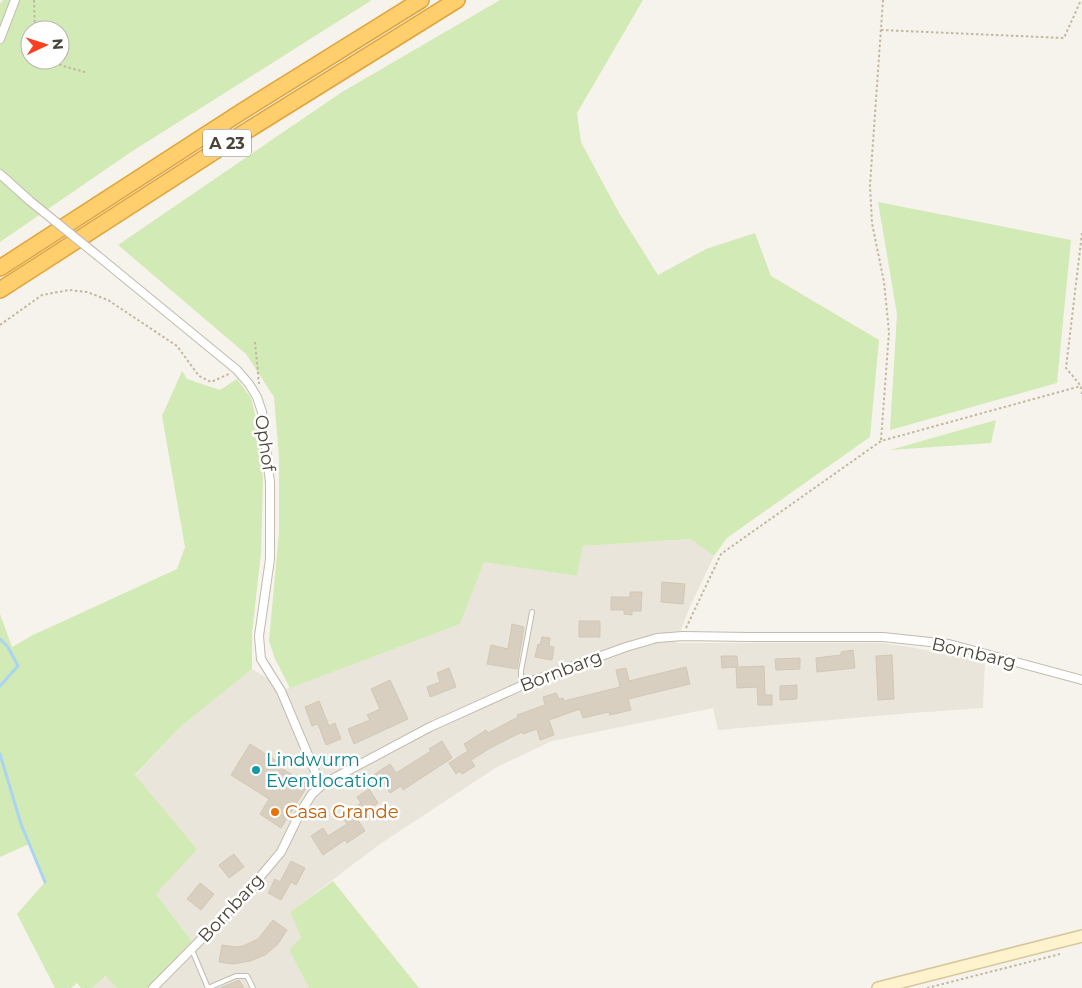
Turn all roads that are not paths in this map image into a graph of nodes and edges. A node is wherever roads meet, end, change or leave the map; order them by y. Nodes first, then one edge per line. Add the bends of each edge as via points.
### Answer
1 (15, 0) edge
2 (421, 0) edge
3 (457, 0) edge
4 (0, 39) edge
5 (0, 174) edge
6 (0, 268) edge
7 (0, 290) edge
8 (532, 612) dead end
9 (1082, 680) edge
10 (521, 686) junction
11 (324, 784) junction
12 (1082, 936) edge
13 (192, 950) junction
14 (153, 988) edge
15 (208, 988) edge
16 (253, 988) edge
17 (878, 988) edge

1 - 4 street
2 - 6 highway, A 23
3 - 7 highway, A 23 via 240,134
5 - 11 street, Ophof, bridge via 237,370 253,390 262,412 270,483 270,559 259,636 261,659 281,691 317,776
8 - 10 lane
9 - 10 street, Bornbarg via 949,644 883,637 683,636 657,638 626,647
10 - 11 street, Bornbarg via 430,726
11 - 13 street, Bornbarg via 312,794 280,852 244,896
12 - 17 street
13 - 14 street, Bornbarg
13 - 15 lane
15 - 16 lane via 241,975 247,976

